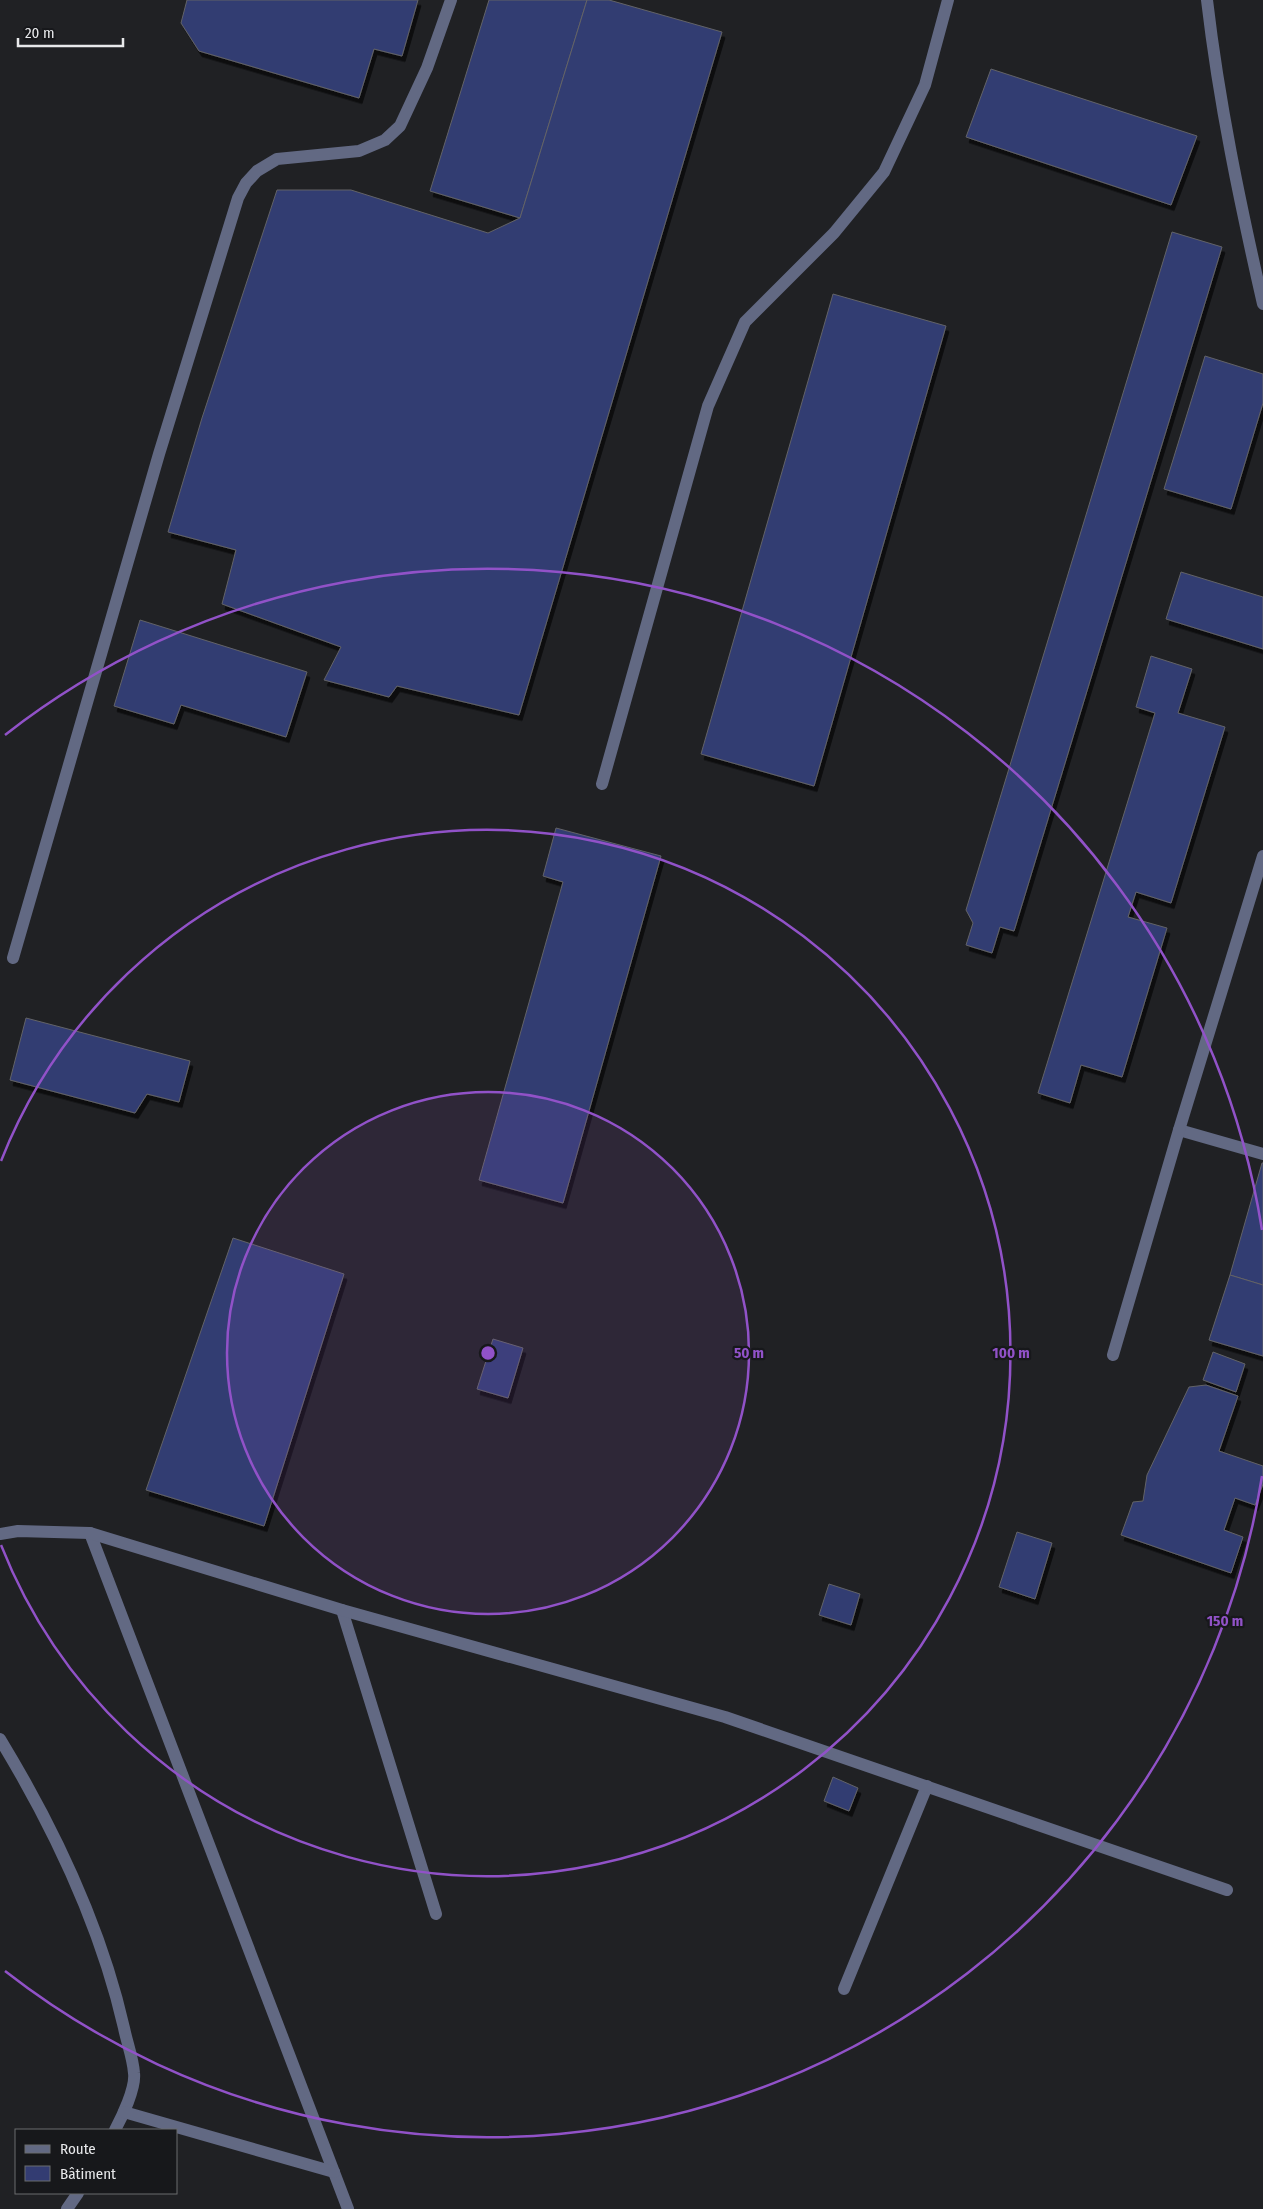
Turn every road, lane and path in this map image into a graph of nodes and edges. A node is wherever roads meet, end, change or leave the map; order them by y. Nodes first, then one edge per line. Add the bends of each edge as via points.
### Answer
1 (451, 0) edge
2 (948, 0) edge
3 (1207, 0) edge
4 (1263, 304) edge
5 (602, 784) dead end
6 (1263, 856) edge
7 (14, 958) dead end
8 (1179, 1130) junction
9 (1263, 1154) edge
10 (1113, 1355) dead end
11 (0, 1534) edge
12 (90, 1534) junction
13 (342, 1610) junction
14 (0, 1739) edge
15 (927, 1786) junction
16 (1227, 1890) dead end
17 (436, 1914) dead end
18 (844, 1989) dead end
19 (124, 2112) junction
20 (116, 2129) edge
21 (334, 2172) junction
22 (77, 2194) edge
23 (67, 2209) edge
24 (348, 2209) edge

1 - 7 street via 427,68 400,126 385,140 359,151 277,158 246,183 238,198 159,454
2 - 5 street via 925,85 884,172 834,233 745,322 708,406
3 - 4 street via 1240,205
6 - 8 street
8 - 9 street
8 - 10 street
11 - 12 street via 18,1531
12 - 13 street
12 - 21 street
13 - 15 street via 725,1717
13 - 17 street
14 - 19 street via 21,1773 67,1865 114,1985 134,2075
15 - 16 street
15 - 18 street
19 - 20 street
19 - 21 street
21 - 24 street
22 - 23 street

